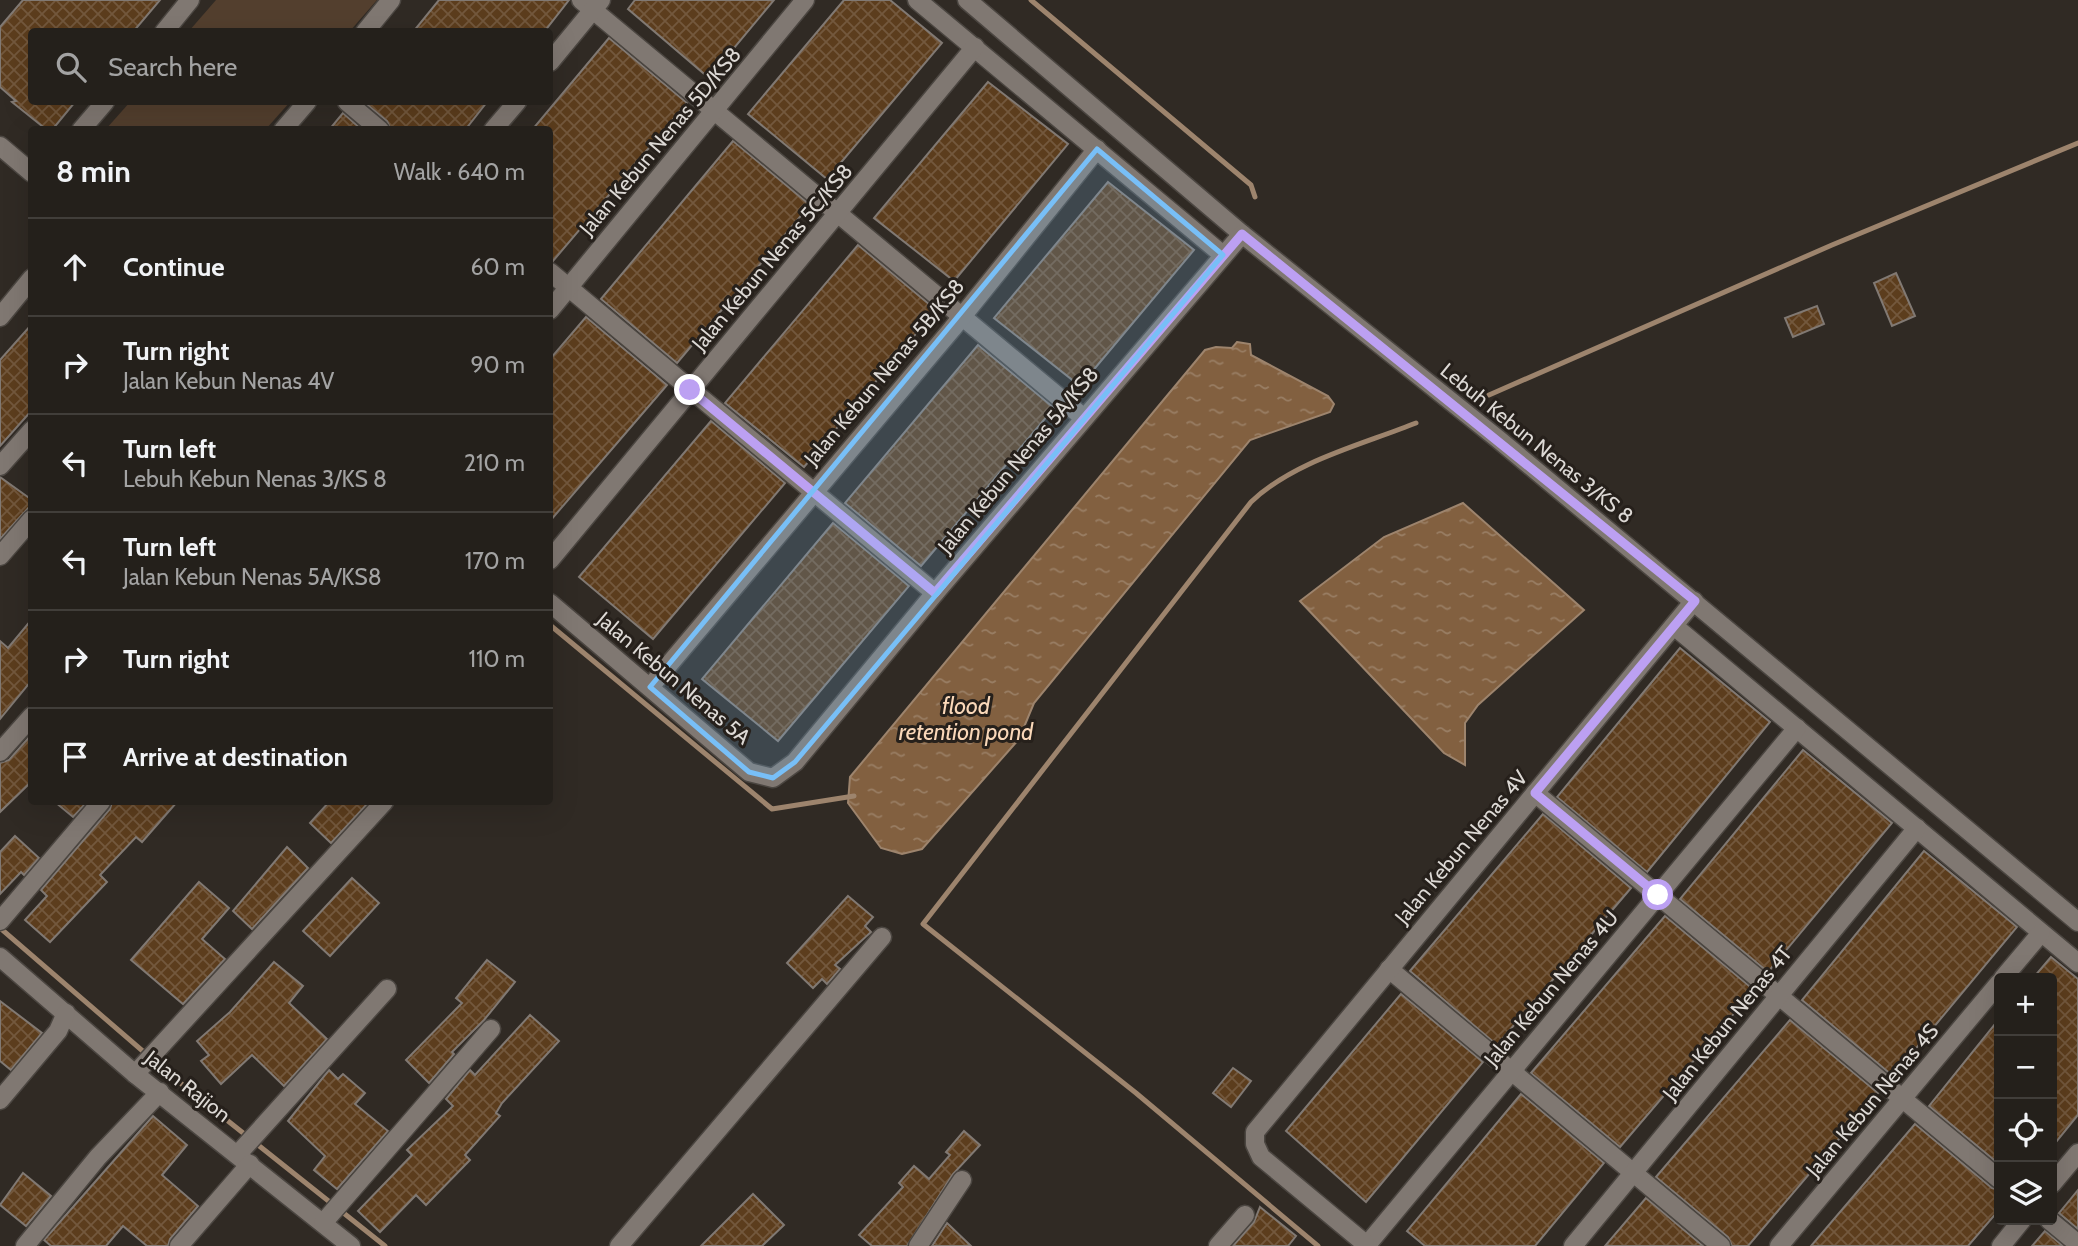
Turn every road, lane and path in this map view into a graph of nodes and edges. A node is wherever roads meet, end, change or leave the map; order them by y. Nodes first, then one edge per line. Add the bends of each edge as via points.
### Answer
1 (190, 0) edge
2 (391, 0) edge
3 (805, 0) edge
4 (917, 0) edge
5 (967, 0) edge
6 (592, 3) edge
7 (167, 28) edge
8 (368, 28) edge
9 (975, 47) junction
10 (553, 58) edge
11 (102, 105) edge
12 (305, 105) edge
13 (350, 105) edge
14 (514, 105) edge
15 (715, 111) junction
16 (84, 126) edge
17 (287, 126) edge
18 (375, 126) edge
19 (496, 126) edge
20 (0, 146) edge
21 (1097, 149) junction
22 (28, 170) edge
23 (838, 214) junction
24 (1242, 234) junction
25 (1223, 256) junction
26 (553, 274) edge
27 (28, 283) edge
28 (568, 287) junction
29 (553, 306) edge
30 (0, 317) edge
31 (961, 317) junction
32 (690, 390) junction
33 (1084, 418) junction
34 (28, 434) edge
35 (0, 466) edge
36 (813, 492) junction
37 (28, 524) edge
38 (553, 555) edge
39 (0, 556) edge
40 (935, 593) junction
41 (1695, 601) junction
42 (553, 606) edge
43 (1674, 626) junction
44 (650, 687) junction
45 (28, 720) edge
46 (1797, 728) junction
47 (0, 752) edge
48 (773, 778) joint
49 (1535, 793) junction
50 (98, 805) edge
51 (381, 805) edge
52 (1917, 828) junction
53 (1658, 895) junction
54 (1, 919) edge
55 (2078, 922) edge
56 (2041, 933) junction
57 (882, 937) dead end
58 (0, 957) edge
59 (2078, 962) edge
60 (1389, 969) junction
61 (2007, 973) edge
62 (387, 989) dead end
63 (1994, 989) edge
64 (1779, 996) junction
65 (66, 1013) junction
66 (491, 1030) dead end
67 (139, 1069) junction
68 (1511, 1071) junction
69 (160, 1092) junction
70 (1903, 1098) junction
71 (0, 1100) edge
72 (2078, 1153) edge
73 (244, 1159) junction
74 (1633, 1173) junction
75 (1994, 1175) edge
76 (2057, 1178) edge
77 (962, 1180) dead end
78 (1245, 1215) dead end
79 (329, 1223) junction
80 (2018, 1225) edge
81 (2055, 1225) edge
82 (2078, 1244) edge
83 (25, 1246) edge
84 (179, 1246) edge
85 (322, 1246) edge
86 (352, 1246) edge
87 (619, 1246) edge
88 (918, 1246) edge
89 (1219, 1246) edge
90 (1367, 1246) edge
91 (1573, 1246) edge
92 (1721, 1246) edge
93 (1779, 1246) edge
94 (2001, 1246) edge

1 - 7 street
2 - 8 street
3 - 15 street, Jalan Kebun Nenas 5D/KS8
4 - 9 street
5 - 24 street, Lebuh Kebun Nenas 3/KS 8
6 - 10 street
6 - 15 street
9 - 21 street
9 - 23 street, Jalan Kebun Nenas 5C/KS8
11 - 16 street
12 - 17 street
13 - 18 street
14 - 19 street
15 - 23 street
15 - 28 street, Jalan Kebun Nenas 5D/KS8
20 - 22 street
21 - 25 street
21 - 31 street, Jalan Kebun Nenas 5B/KS8
23 - 31 street
23 - 32 street, Jalan Kebun Nenas 5C/KS8
24 - 25 street, Jalan Kebun Nenas 5A/KS8
24 - 41 street, Lebuh Kebun Nenas 3/KS 8
25 - 33 street, Jalan Kebun Nenas 5A/KS8
26 - 28 street
27 - 30 street
28 - 29 street, Jalan Kebun Nenas 5D/KS8
28 - 32 street
31 - 33 street
31 - 36 street, Jalan Kebun Nenas 5B/KS8
32 - 36 street
32 - 38 street, Jalan Kebun Nenas 5C/KS8
33 - 40 street, Jalan Kebun Nenas 5A/KS8
34 - 35 street
36 - 40 street
36 - 44 street, Jalan Kebun Nenas 5B/KS8
37 - 39 street
40 - 48 street, Jalan Kebun Nenas 5A/KS8 via 795,762
41 - 43 street, Jalan Kebun Nenas 4V
41 - 55 street, Lebuh Kebun Nenas 3/KS 8
42 - 44 street, Jalan Kebun Nenas 5A
43 - 46 street
43 - 49 street, Jalan Kebun Nenas 4V
44 - 48 street, Jalan Kebun Nenas 5A via 749,772
45 - 47 street
46 - 52 street
46 - 53 street, Jalan Kebun Nenas 4U
49 - 53 street
49 - 60 street, Jalan Kebun Nenas 4V
50 - 54 street
51 - 67 street
52 - 56 street
52 - 64 street, Jalan Kebun Nenas 4T
53 - 64 street
53 - 68 street, Jalan Kebun Nenas 4U
56 - 59 street
56 - 61 street
57 - 87 street
58 - 65 street, Jalan Rajion
60 - 68 street
60 - 90 street, Jalan Kebun Nenas 4V via 1255,1132 1261,1157
62 - 73 street
63 - 70 street, Jalan Kebun Nenas 4S
64 - 70 street
64 - 74 street, Jalan Kebun Nenas 4T
65 - 67 street, Jalan Rajion
65 - 71 street via 58,1031
66 - 79 street via 344,1199
67 - 69 street, Jalan Rajion
68 - 74 street
68 - 90 street, Jalan Kebun Nenas 4U
69 - 73 street, Jalan Rajion
69 - 83 street via 98,1157
70 - 75 street
70 - 93 street, Jalan Kebun Nenas 4S
72 - 76 street
73 - 79 street, Jalan Rajion
73 - 84 street
74 - 91 street, Jalan Kebun Nenas 4T
74 - 92 street
77 - 88 street
78 - 89 street
79 - 85 street
79 - 86 street, Jalan Rajion
80 - 94 street
81 - 82 street

